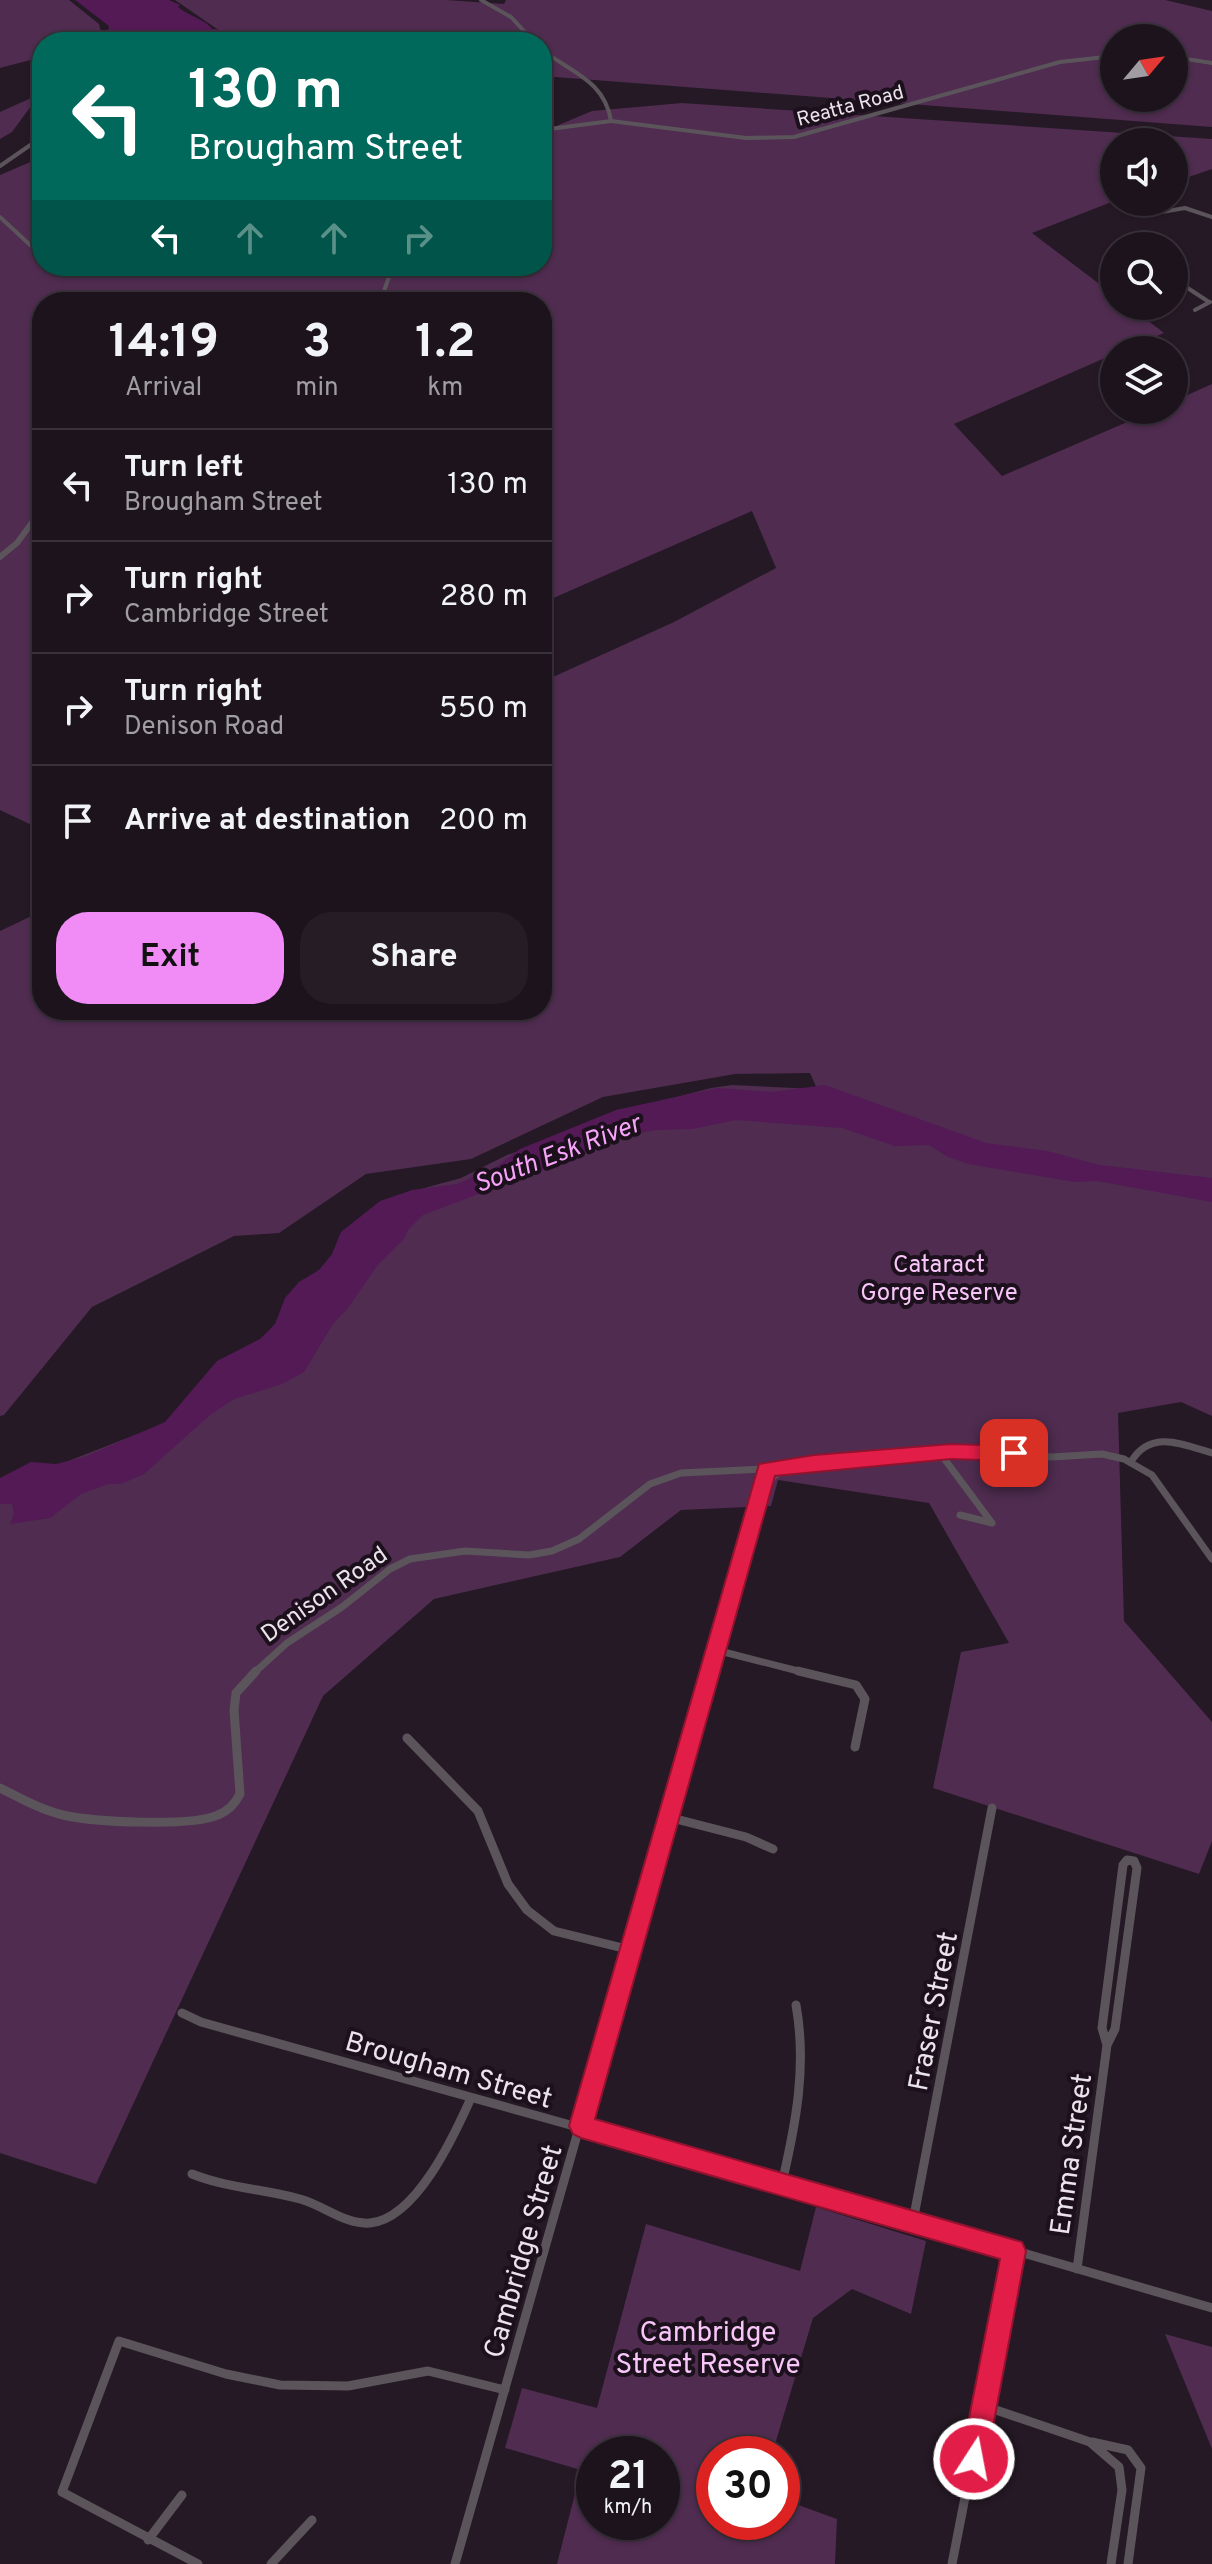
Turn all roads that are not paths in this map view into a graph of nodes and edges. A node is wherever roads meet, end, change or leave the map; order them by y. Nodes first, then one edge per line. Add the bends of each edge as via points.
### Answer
1 (481, 0) edge
2 (525, 32) edge
3 (552, 56) edge
4 (1100, 58) edge
5 (1188, 59) edge
6 (1212, 63) edge
7 (611, 121) junction
8 (552, 129) edge
9 (32, 144) edge
10 (0, 166) edge
11 (1188, 208) edge
12 (0, 217) edge
13 (1212, 217) edge
14 (32, 247) edge
15 (1188, 288) edge
16 (1210, 302) edge
17 (1195, 310) dead end
18 (32, 523) edge
19 (0, 557) edge
20 (940, 1453) junction
21 (1212, 1453) edge
22 (1131, 1462) junction
23 (793, 1465) junction
24 (766, 1469) junction
25 (763, 1490) junction
26 (960, 1515) dead end
27 (1212, 1559) edge
28 (716, 1650) junction
29 (407, 1738) dead end
30 (855, 1747) dead end
31 (0, 1788) edge
32 (992, 1808) dead end
33 (668, 1817) junction
34 (773, 1849) dead end
35 (631, 1950) junction
36 (796, 2005) dead end
37 (182, 2013) dead end
38 (1107, 2045) junction
39 (471, 2098) junction
40 (581, 2126) junction
41 (192, 2174) dead end
42 (782, 2183) junction
43 (913, 2221) junction
44 (1013, 2251) junction
45 (1077, 2269) junction
46 (1212, 2308) edge
47 (505, 2390) junction
48 (984, 2406) junction
49 (1090, 2442) junction
50 (182, 2495) dead end
51 (312, 2520) dead end
52 (148, 2540) junction
53 (198, 2564) edge
54 (271, 2564) edge
55 (455, 2564) edge
56 (952, 2564) edge
57 (1111, 2564) edge
58 (1128, 2564) edge

1 - 2 street
3 - 7 street via 596,85 611,107
4 - 7 street, Reatta Road via 1060,62 794,137 746,138
5 - 6 street
7 - 8 street, Reatta Road
9 - 10 street
11 - 13 street
12 - 14 street
15 - 16 street
16 - 17 street
18 - 19 street
20 - 22 street, Denison Road via 1096,1454
20 - 23 street, Denison Road
20 - 26 street via 992,1523
21 - 22 street via 1153,1440 1138,1449
22 - 27 street, Denison Road via 1159,1481
23 - 24 street, Denison Road
23 - 25 street
24 - 25 street, Cambridge Street
24 - 31 street, Denison Road via 664,1477 579,1539 552,1551 429,1554 390,1569 273,1653 236,1693 240,1794 237,1803 211,1818 78,1818
25 - 28 street, Cambridge Street
28 - 30 street via 856,1685 865,1699
28 - 33 street, Cambridge Street
29 - 35 street via 472,1803 508,1884 527,1910 554,1931
32 - 43 street, Fraser Street
33 - 34 street
33 - 35 street, Cambridge Street
35 - 40 street, Cambridge Street
36 - 42 street via 803,2033 801,2095
37 - 39 street, Brougham Street
38 - 38 street, Emma Street via 1102,2028 1127,1860 1137,1868 1115,2029
38 - 45 street, Emma Street
39 - 40 street, Brougham Street
39 - 41 street via 441,2158 401,2209 378,2222 358,2222 304,2199 226,2187
40 - 42 street, Brougham Street
40 - 47 street, Cambridge Street
42 - 43 street, Brougham Street
43 - 44 street, Brougham Street
44 - 45 street, Brougham Street
44 - 48 street
45 - 46 street, Brougham Street
47 - 52 street via 428,2371 358,2385 281,2386 219,2374 119,2341 62,2492
47 - 55 street, Cambridge Street
48 - 49 street
48 - 56 street
49 - 57 street via 1111,2457 1123,2479
49 - 58 street via 1123,2447 1141,2468
50 - 52 street
51 - 54 street
52 - 53 street

